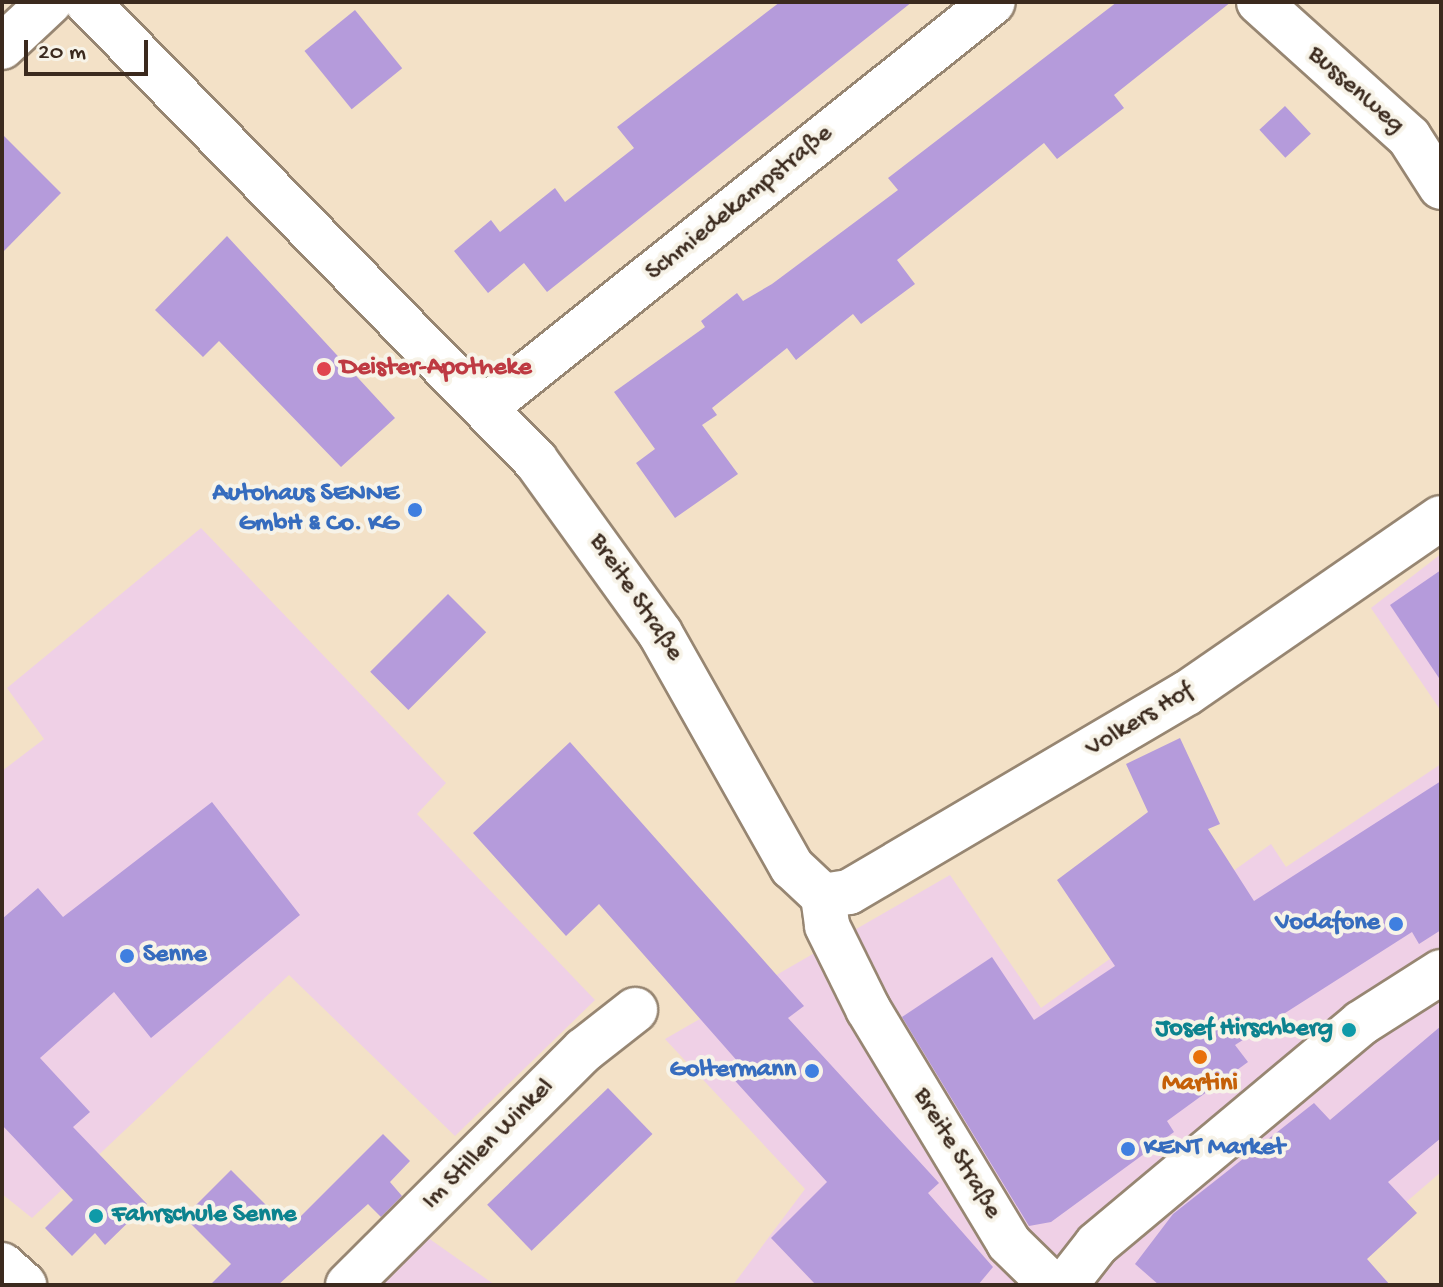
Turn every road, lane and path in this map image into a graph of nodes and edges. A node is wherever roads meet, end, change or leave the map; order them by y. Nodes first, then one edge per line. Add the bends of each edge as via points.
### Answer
1 (50, 2) edge
2 (87, 2) edge
3 (993, 2) edge
4 (1259, 2) edge
5 (2, 47) edge
6 (1441, 187) edge
7 (487, 406) junction
8 (1441, 518) edge
9 (823, 896) junction
10 (1441, 972) edge
11 (635, 1010) dead end
12 (2, 1265) edge
13 (24, 1285) edge
14 (348, 1285) edge
15 (1052, 1285) edge
16 (1065, 1285) edge

1 - 5 street
2 - 7 street, Breite Straße
3 - 7 street, Schmiedekampstraße
4 - 6 street, Bussenweg via 1409,137
7 - 9 street, Breite Straße via 594,535 723,737 792,867
8 - 9 street, Volkers Hof via 1187,693 849,892
9 - 15 street, Breite Straße via 827,926 868,1009 1009,1243
10 - 16 street via 1361,1023 1097,1244
11 - 14 street, Im Stillen Winkel via 584,1050
12 - 13 street

